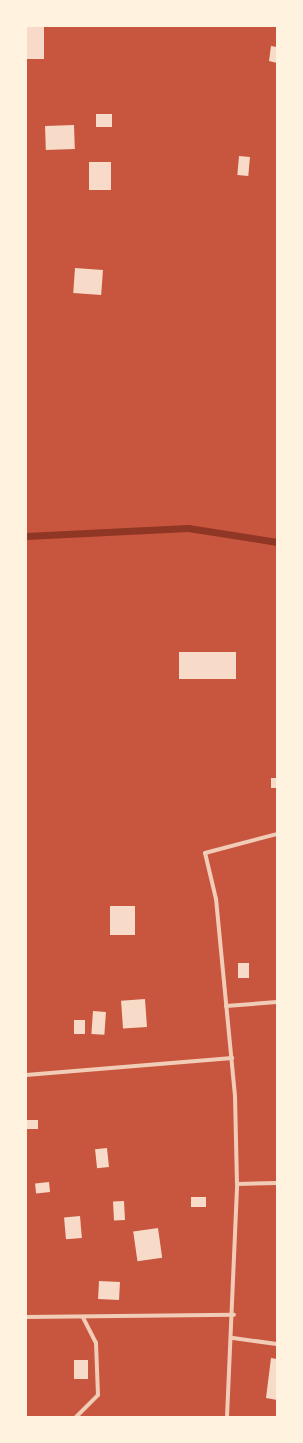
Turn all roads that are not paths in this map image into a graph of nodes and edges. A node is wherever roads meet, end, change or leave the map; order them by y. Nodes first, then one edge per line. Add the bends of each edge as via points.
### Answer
1 (277, 834) edge
2 (277, 1002) edge
3 (226, 1006) junction
4 (232, 1058) junction
5 (26, 1075) edge
6 (277, 1183) edge
7 (238, 1184) junction
8 (234, 1315) junction
9 (26, 1316) edge
10 (83, 1317) junction
11 (233, 1338) junction
12 (277, 1344) edge
13 (76, 1417) edge
14 (227, 1417) edge

1 - 3 street via 205,853 216,899
2 - 3 street
3 - 4 street
4 - 5 street
4 - 7 street
6 - 7 street
7 - 8 street
8 - 10 street
8 - 11 street
9 - 10 street
10 - 13 street via 96,1343 98,1395
11 - 12 street
11 - 14 street

